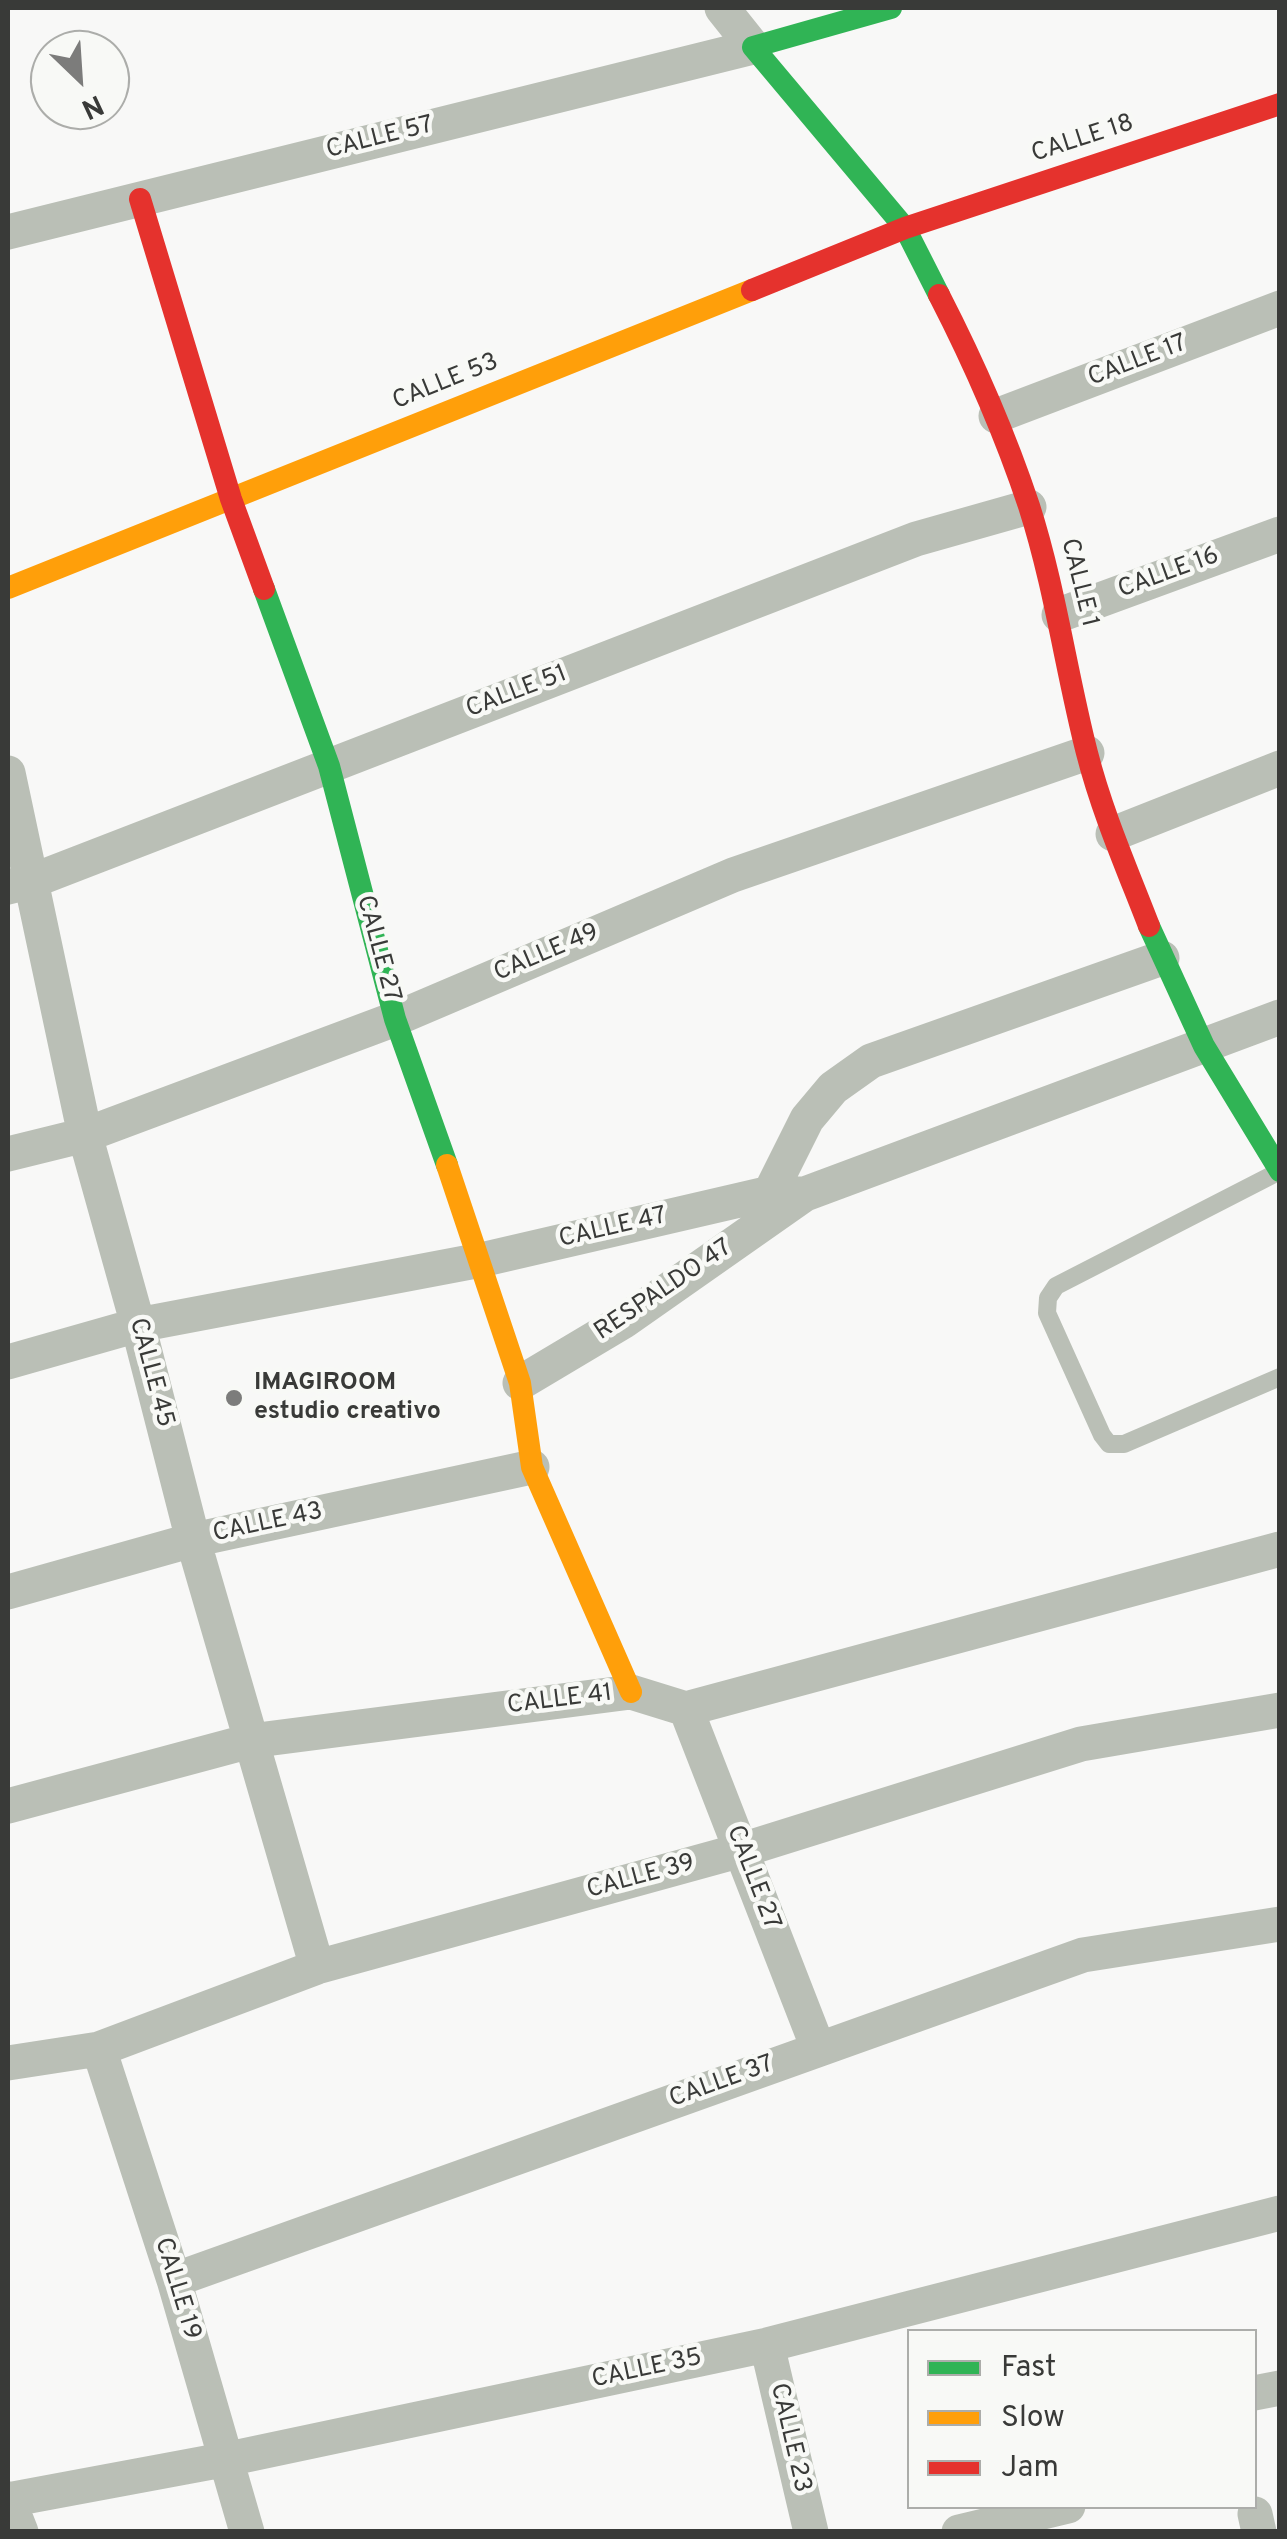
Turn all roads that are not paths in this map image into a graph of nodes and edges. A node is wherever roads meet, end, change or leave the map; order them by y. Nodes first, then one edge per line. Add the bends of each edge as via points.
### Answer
1 (722, 8) edge
2 (891, 8) edge
3 (753, 47) junction
4 (1280, 104) edge
5 (140, 198) junction
6 (904, 228) junction
7 (8, 232) edge
8 (1280, 308) edge
9 (996, 416) junction
10 (232, 499) junction
11 (1029, 508) junction
12 (1280, 534) edge
13 (8, 588) edge
14 (1059, 615) junction
15 (1087, 753) junction
16 (329, 766) junction
17 (1280, 768) edge
18 (8, 772) edge
19 (1113, 834) junction
20 (20, 884) edge
21 (1162, 958) junction
22 (1280, 1017) edge
23 (395, 1019) junction
24 (1204, 1046) junction
25 (84, 1135) junction
26 (8, 1154) edge
27 (1280, 1171) edge
28 (788, 1193) junction
29 (481, 1260) junction
30 (138, 1325) junction
31 (8, 1362) edge
32 (1280, 1377) edge
33 (520, 1384) junction
34 (532, 1467) junction
35 (193, 1540) junction
36 (1280, 1549) edge
37 (8, 1592) edge
38 (631, 1692) junction
39 (686, 1709) junction
40 (1280, 1710) edge
41 (250, 1741) junction
42 (8, 1806) edge
43 (742, 1850) junction
44 (1280, 1924) edge
45 (317, 1967) junction
46 (100, 2048) junction
47 (818, 2048) junction
48 (8, 2063) edge
49 (1280, 2213) edge
50 (174, 2280) junction
51 (766, 2345) junction
52 (228, 2459) junction
53 (8, 2500) edge
54 (1055, 2509) edge
55 (21, 2532) edge
56 (247, 2532) edge
57 (811, 2532) edge
58 (958, 2532) edge

1 - 3 street
2 - 3 street
3 - 5 street, CALLE 57
3 - 6 street, CALLE 1
4 - 6 street, CALLE 18
5 - 7 street, CALLE 57
5 - 10 street, CALLE 27
6 - 9 street, CALLE 1
6 - 10 street, CALLE 53
8 - 9 street, CALLE 17
9 - 11 street, CALLE 1
10 - 13 street, CALLE 53
10 - 16 street, CALLE 27
11 - 14 street, CALLE 1
11 - 16 street, CALLE 51 via 916,539
12 - 14 street, CALLE 16
14 - 15 street, CALLE 1
15 - 19 street, CALLE 1
15 - 23 street, CALLE 49 via 733,875
16 - 20 street, CALLE 51
16 - 23 street, CALLE 27
17 - 19 street
18 - 20 street, CALLE 45
19 - 21 street, CALLE 1
20 - 25 street, CALLE 45
21 - 24 street, CALLE 1
21 - 28 street via 871,1061 833,1088 807,1119
22 - 24 street, CALLE 47
23 - 25 street, CALLE 49
23 - 29 street, CALLE 27
24 - 27 street, CALLE 1
24 - 28 street, CALLE 47
25 - 26 street, CALLE 49
25 - 30 street, CALLE 45
27 - 32 lane via 1056,1286 1047,1313 1109,1444 1124,1444
28 - 29 street, CALLE 47
28 - 33 street, RESPALDO 47 via 624,1320
29 - 30 street, CALLE 47
29 - 33 street, CALLE 27
30 - 31 street, CALLE 47
30 - 35 street, CALLE 45
33 - 34 street, CALLE 27
34 - 35 street, CALLE 43
34 - 38 street, CALLE 27
35 - 37 street, CALLE 43
35 - 41 street, CALLE 45
36 - 39 street
38 - 39 street, CALLE 41
38 - 41 street, CALLE 41
39 - 43 street, CALLE 27
40 - 43 street, CALLE 39 via 1081,1744
41 - 42 street, CALLE 41
41 - 45 street, CALLE 45
43 - 45 street, CALLE 39
43 - 47 street, CALLE 27
44 - 47 street, CALLE 37 via 1083,1954
45 - 46 street, CALLE 39
46 - 48 street, CALLE 39
46 - 50 street, CALLE 19
47 - 50 street, CALLE 37
49 - 51 street, CALLE 35
50 - 52 street, CALLE 19
51 - 52 street, CALLE 35
51 - 57 street, CALLE 23
52 - 53 street, CALLE 35
52 - 56 street, CALLE 19
53 - 55 street
54 - 58 street

